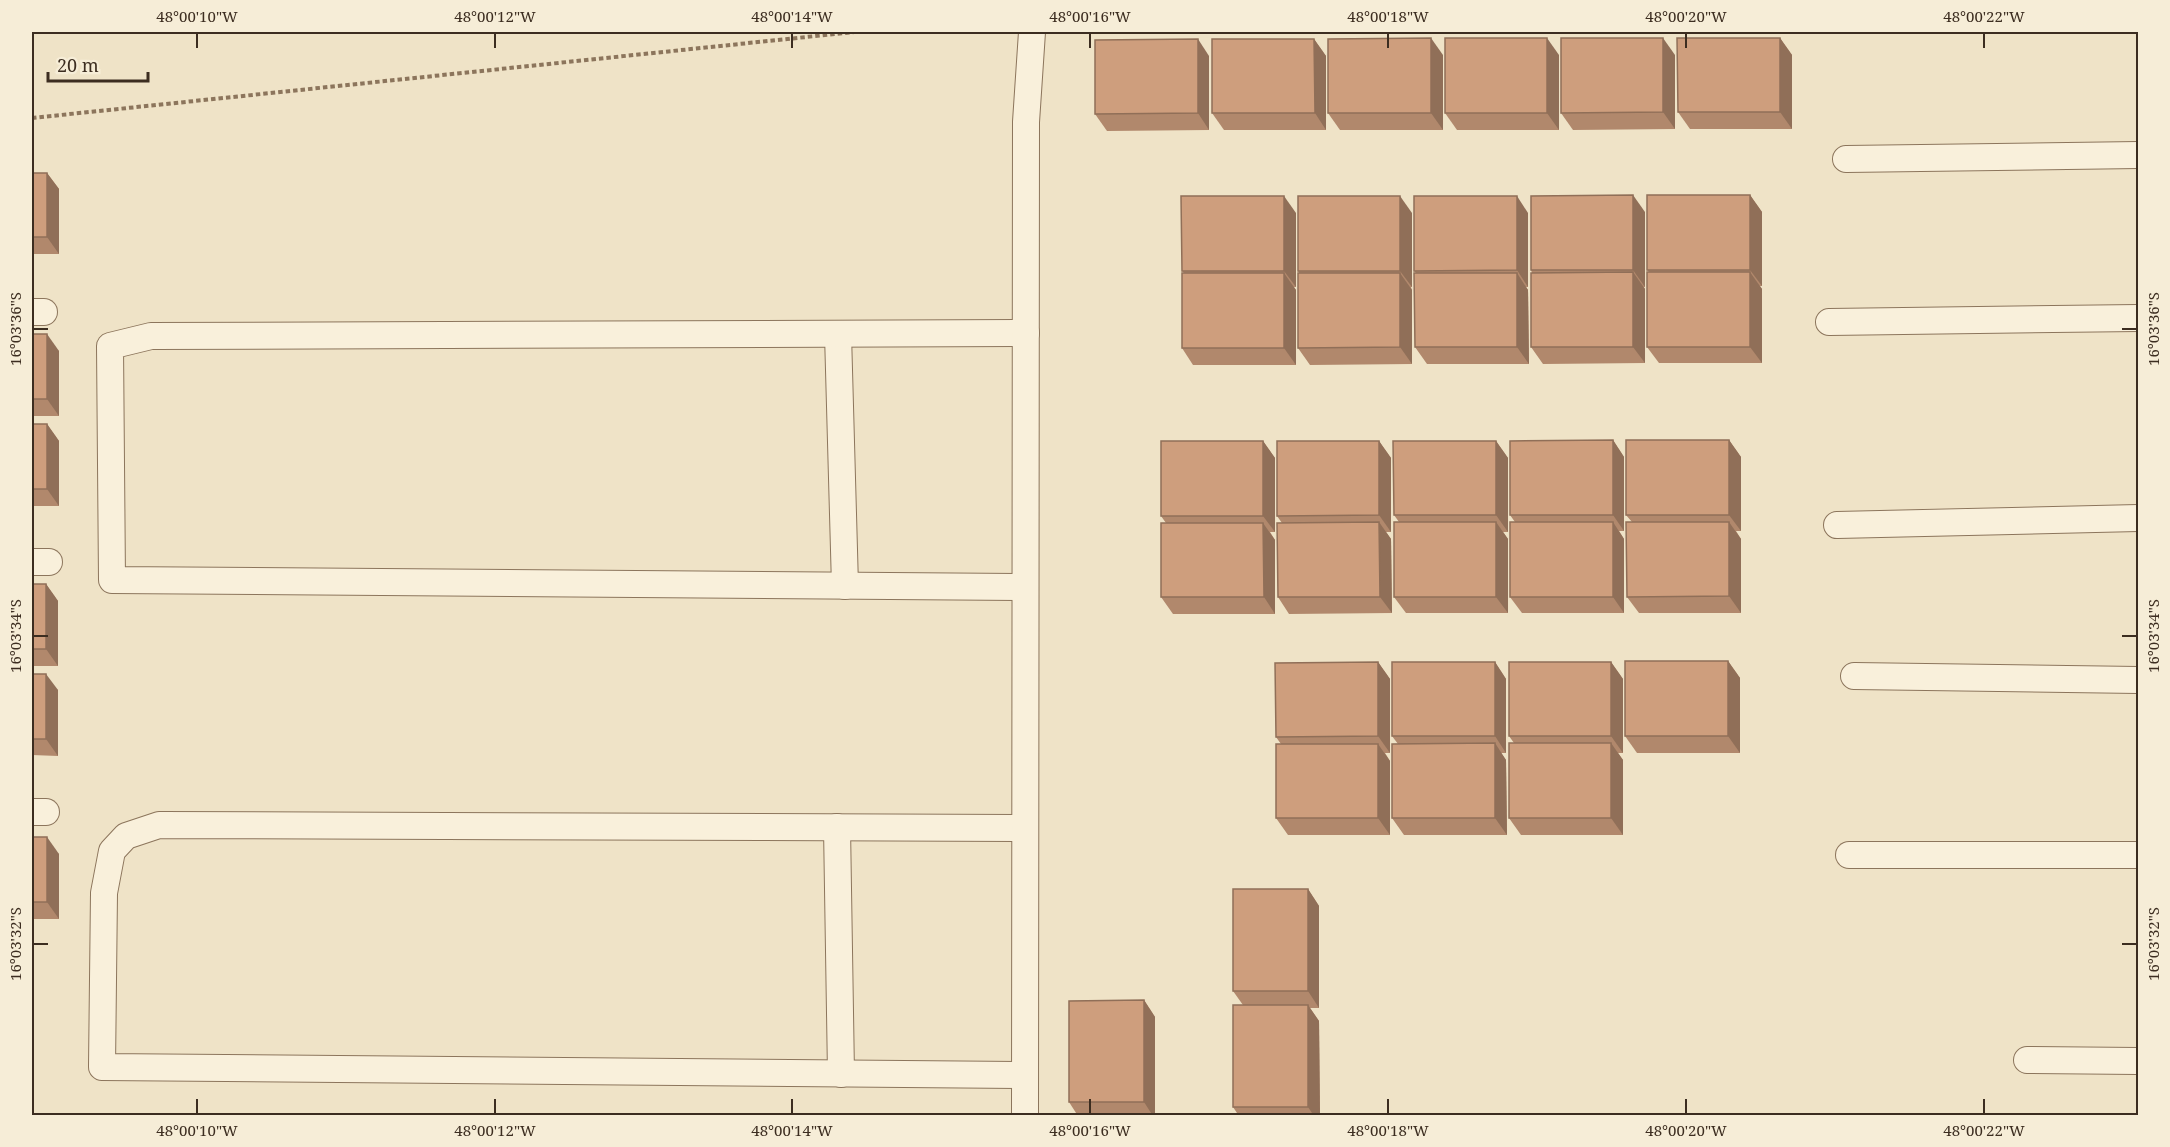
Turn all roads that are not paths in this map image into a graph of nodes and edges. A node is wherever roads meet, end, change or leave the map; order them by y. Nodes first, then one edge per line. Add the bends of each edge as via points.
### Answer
1 (1032, 32) edge
2 (2139, 155) edge
3 (1846, 159) dead end
4 (2139, 318) edge
5 (1829, 322) dead end
6 (838, 333) junction
7 (1026, 333) junction
8 (2139, 518) edge
9 (1837, 525) dead end
10 (845, 586) junction
11 (1025, 587) junction
12 (1854, 676) dead end
13 (2139, 680) edge
14 (837, 827) junction
15 (1024, 828) junction
16 (1849, 855) dead end
17 (2139, 855) edge
18 (2027, 1060) dead end
19 (2139, 1061) edge
20 (841, 1074) junction
21 (1024, 1075) junction
22 (1024, 1116) edge

1 - 7 street via 1026,122
2 - 3 street
4 - 5 street
6 - 7 street
6 - 10 street
6 - 10 street via 151,336 110,346 112,580
7 - 11 street
8 - 9 street
10 - 11 street
11 - 15 street
12 - 13 street
14 - 15 street
14 - 20 street
14 - 20 street via 159,825 126,836 112,851 104,893 102,1067
15 - 21 street
16 - 17 street
18 - 19 street
20 - 21 street
21 - 22 street

